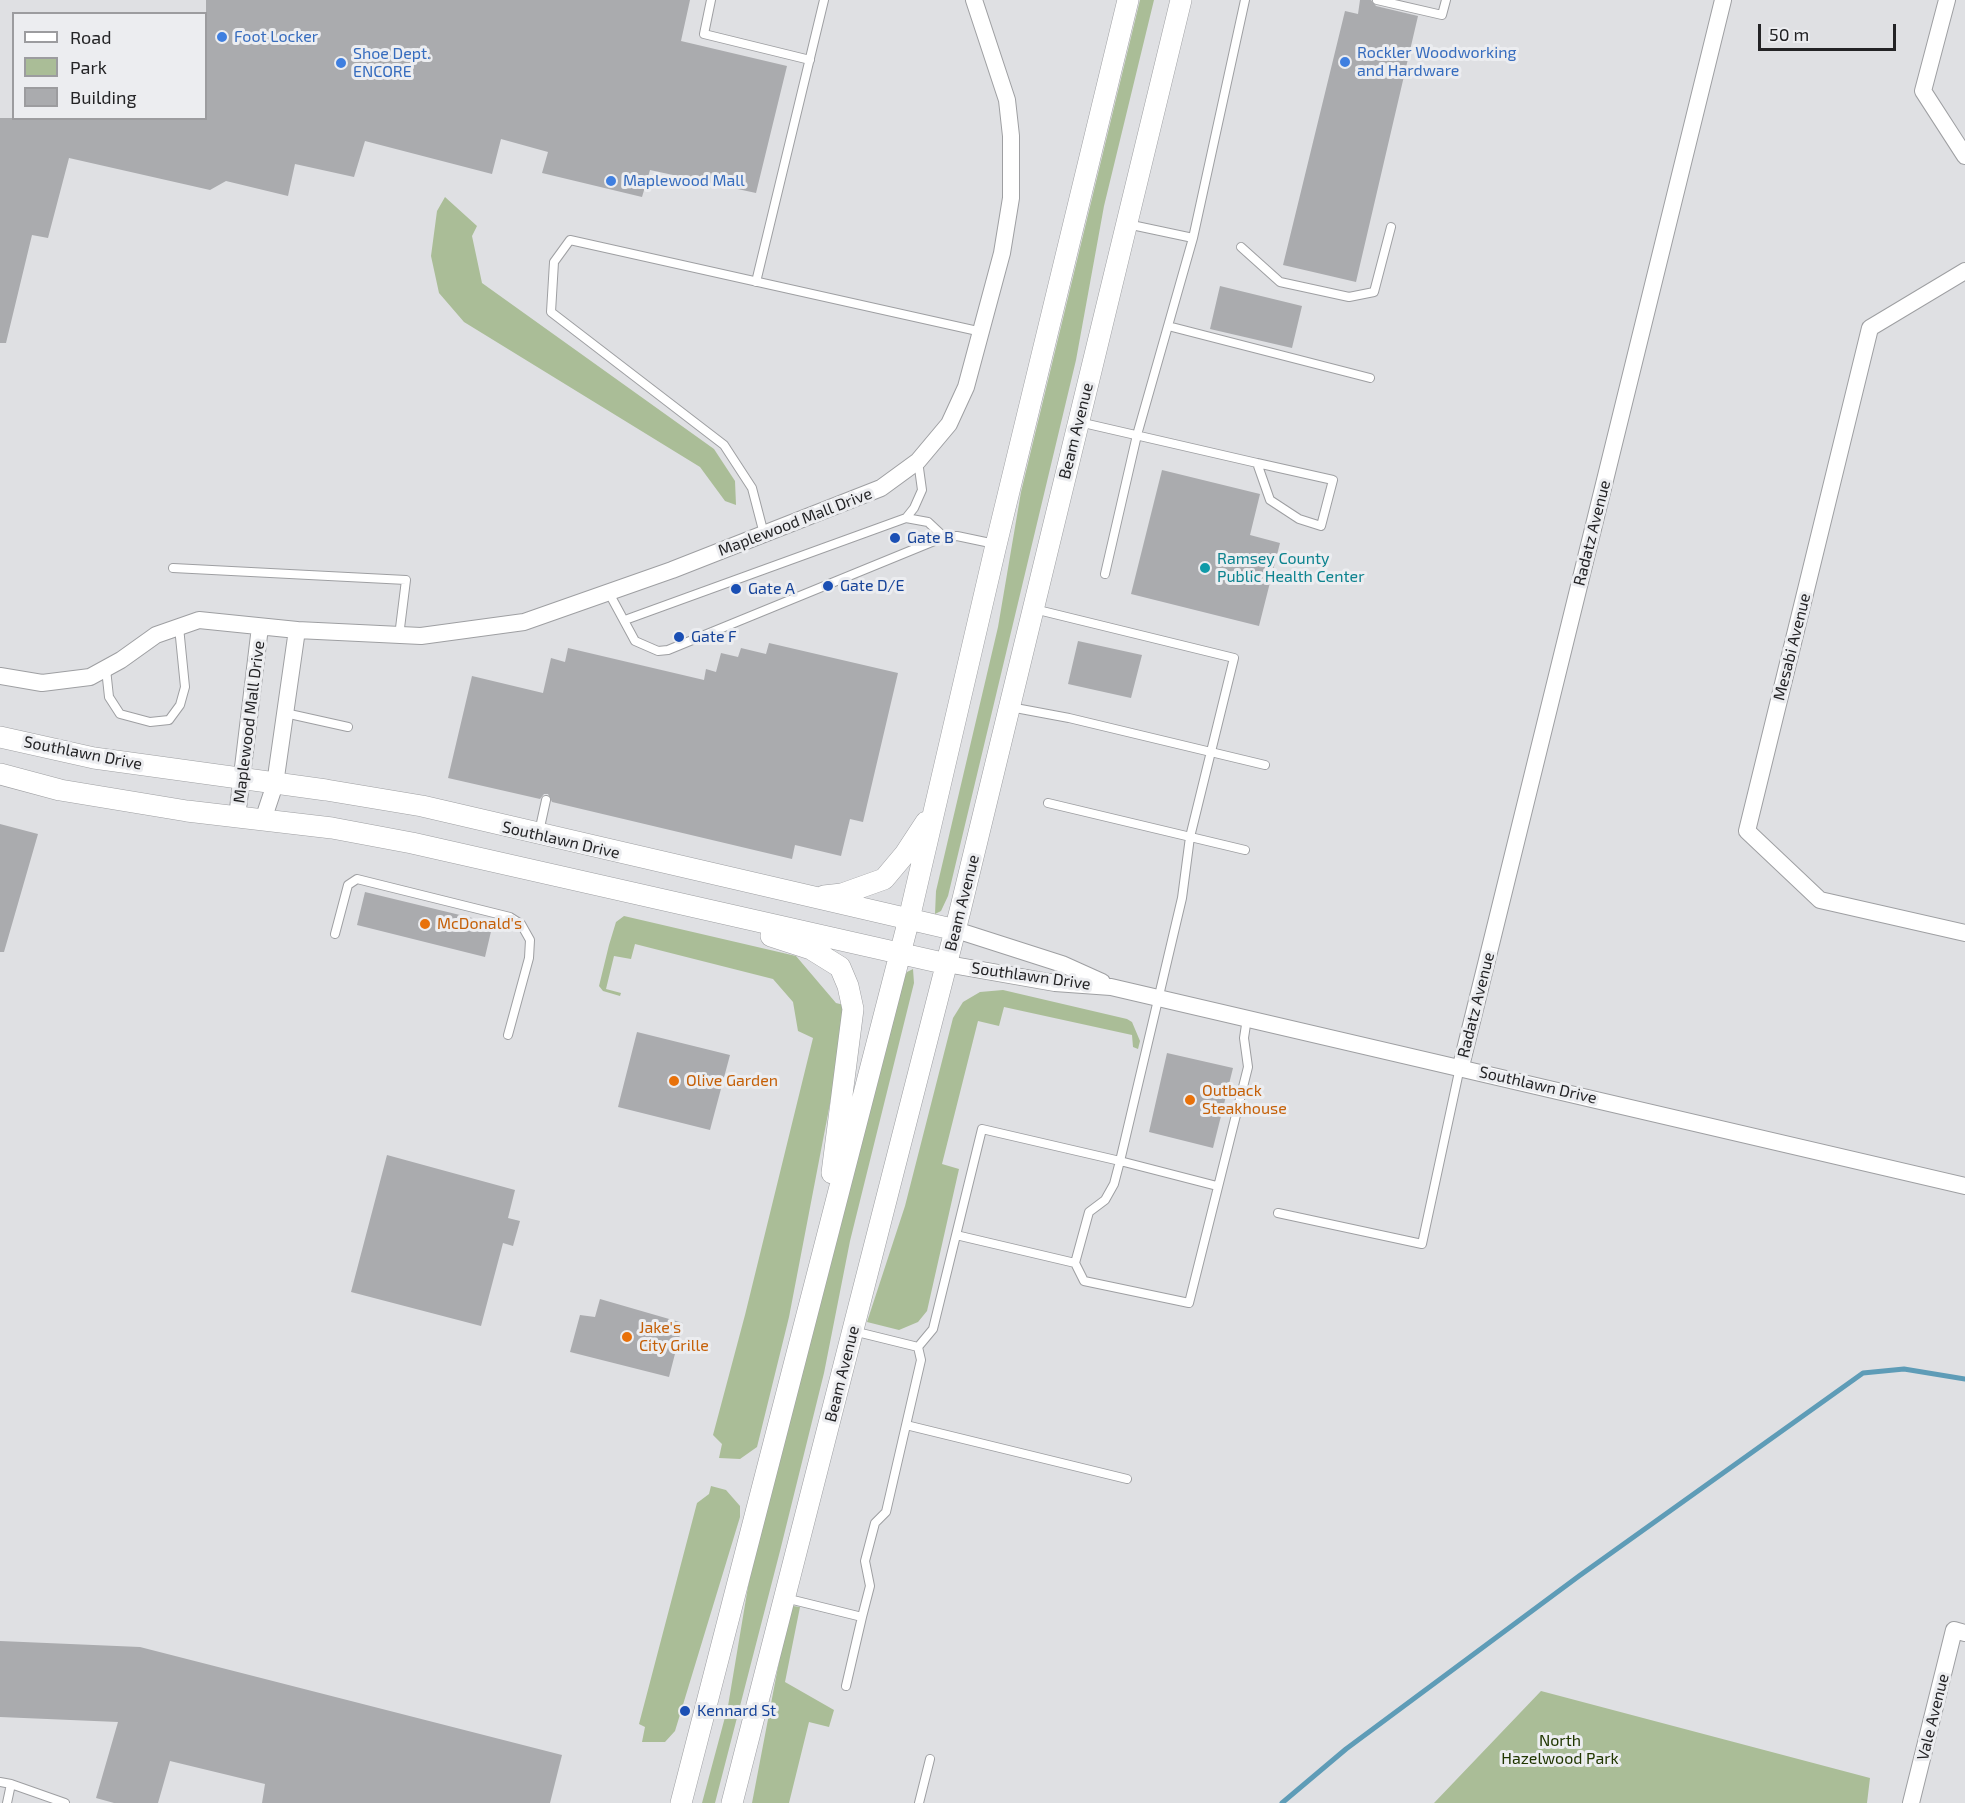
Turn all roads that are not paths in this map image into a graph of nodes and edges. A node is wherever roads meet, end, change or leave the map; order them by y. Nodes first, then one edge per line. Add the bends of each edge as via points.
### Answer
1 (711, 0) edge
2 (824, 0) edge
3 (974, 0) edge
4 (1112, 0) edge
5 (1128, 0) edge
6 (1181, 0) edge
7 (1245, 0) edge
8 (1377, 0) edge
9 (1446, 0) edge
10 (1723, 0) edge
11 (1947, 0) edge
12 (1114, 51) junction
13 (810, 60) junction
14 (1965, 156) edge
15 (1126, 224) junction
16 (1391, 227) dead end
17 (1193, 238) junction
18 (1241, 247) dead end
19 (1965, 271) edge
20 (756, 282) junction
21 (1168, 326) junction
22 (982, 332) junction
23 (1370, 378) dead end
24 (1078, 422) junction
25 (1137, 435) junction
26 (918, 461) junction
27 (1257, 463) junction
28 (906, 518) junction
29 (764, 534) junction
30 (944, 537) junction
31 (996, 544) junction
32 (173, 568) dead end
33 (1105, 574) dead end
34 (609, 592) junction
35 (1033, 609) junction
36 (625, 620) junction
37 (178, 626) junction
38 (260, 627) junction
39 (297, 630) junction
40 (399, 636) junction
41 (106, 668) junction
42 (0, 676) edge
43 (1010, 706) junction
44 (285, 713) junction
45 (348, 727) dead end
46 (0, 737) edge
47 (1211, 751) junction
48 (1265, 765) dead end
49 (0, 774) edge
50 (243, 779) junction
51 (274, 784) junction
52 (546, 800) dead end
53 (1048, 803) dead end
54 (933, 812) junction
55 (237, 817) junction
56 (263, 820) junction
57 (538, 835) junction
58 (1190, 837) junction
59 (1245, 850) dead end
60 (815, 897) junction
61 (695, 906) junction
62 (909, 919) junction
63 (956, 930) junction
64 (1965, 933) edge
65 (335, 934) dead end
66 (901, 952) junction
67 (947, 964) junction
68 (1111, 987) junction
69 (1159, 998) junction
70 (1247, 1018) junction
71 (508, 1035) dead end
72 (1461, 1066) junction
73 (1120, 1161) junction
74 (1217, 1186) junction
75 (1965, 1186) edge
76 (1278, 1213) dead end
77 (956, 1235) junction
78 (823, 1250) junction
79 (1075, 1263) junction
80 (853, 1331) junction
81 (918, 1347) junction
82 (906, 1425) junction
83 (1126, 1479) dead end
84 (785, 1598) junction
85 (862, 1617) junction
86 (1960, 1632) edge
87 (846, 1686) dead end
88 (930, 1759) dead end
89 (0, 1782) edge
90 (11, 1784) junction
91 (7, 1803) edge
92 (65, 1803) edge
93 (681, 1803) edge
94 (732, 1803) edge
95 (919, 1803) edge
96 (1911, 1803) edge

1 - 13 lane via 704,34
2 - 13 lane
3 - 22 street, Maplewood Mall Drive via 999,68 1011,136 1011,198
4 - 12 street
5 - 12 street
6 - 15 street, Beam Avenue
7 - 17 lane
8 - 9 lane via 1442,15
10 - 72 street, Radatz Avenue
11 - 14 street via 1923,91
12 - 31 street
13 - 20 lane
15 - 17 lane
15 - 24 street, Beam Avenue
16 - 18 lane via 1374,292 1349,297 1280,282
17 - 21 lane
19 - 64 street, Mesabi Avenue via 1870,328 1747,831 1820,900
20 - 22 lane
20 - 29 lane via 570,240 554,262 551,312 724,445 752,488
21 - 23 lane
21 - 25 lane
22 - 26 street, Maplewood Mall Drive via 966,387 949,424
24 - 25 lane
24 - 35 street, Beam Avenue
25 - 27 lane
25 - 33 lane
26 - 28 lane via 922,490
26 - 29 street, Maplewood Mall Drive via 881,488
27 - 27 lane via 1269,500 1299,519 1321,526 1333,480
28 - 30 lane via 928,522
28 - 36 lane
29 - 34 street, Maplewood Mall Drive
30 - 31 lane
30 - 36 lane via 668,650 658,651 635,641
31 - 54 street
32 - 40 lane via 406,580
34 - 36 lane
34 - 40 street, Maplewood Mall Drive via 502,627
35 - 43 street, Beam Avenue
35 - 47 lane via 1234,658
37 - 38 street, Maplewood Mall Drive via 199,620
37 - 41 street, Maplewood Mall Drive via 156,635
37 - 41 lane via 184,687 180,705 169,720 150,722 120,714 109,697
38 - 39 street, Maplewood Mall Drive
38 - 50 street, Maplewood Mall Drive
39 - 40 street, Maplewood Mall Drive
39 - 44 street, Maplewood Mall Drive
41 - 42 street, Maplewood Mall Drive via 90,677 67,682 42,683
43 - 47 lane
43 - 63 street, Beam Avenue
44 - 45 lane
44 - 51 street, Maplewood Mall Drive
46 - 50 street, Southlawn Drive via 94,758
47 - 48 lane
47 - 58 lane
49 - 55 street, Southlawn Drive via 60,790
50 - 51 street, Southlawn Drive
50 - 55 street, Maplewood Mall Drive
51 - 56 street, Maplewood Mall Drive
51 - 57 street, Southlawn Drive via 422,806
52 - 57 lane
53 - 58 lane
54 - 60 street via 884,879 842,894
54 - 62 street
55 - 56 street, Southlawn Drive
56 - 61 street, Southlawn Drive via 412,843
57 - 60 street, Southlawn Drive
58 - 59 lane
58 - 69 lane via 1182,898
60 - 62 street, Southlawn Drive
61 - 66 street, Southlawn Drive
61 - 78 street via 750,930 811,949 840,967 848,986 853,1009
62 - 63 street, Southlawn Drive
62 - 66 street
63 - 67 street, Beam Avenue
63 - 68 street, Southlawn Drive via 1062,964
65 - 71 lane via 348,885 357,879 510,917 521,924 530,940 529,958
66 - 67 street, Southlawn Drive
66 - 78 street
67 - 68 street, Southlawn Drive via 1055,983
67 - 80 street, Beam Avenue
68 - 69 street, Southlawn Drive
69 - 70 street, Southlawn Drive
69 - 73 lane
70 - 72 street, Southlawn Drive
70 - 74 lane via 1244,1038 1248,1067
72 - 75 street, Southlawn Drive
72 - 76 lane via 1422,1244
73 - 74 lane
73 - 77 lane via 982,1130
73 - 79 lane via 1105,1200 1089,1212
74 - 79 lane via 1189,1303 1084,1281
77 - 79 lane
77 - 81 lane via 933,1329
78 - 93 street
80 - 81 lane
80 - 84 street, Beam Avenue
81 - 82 lane via 921,1360
82 - 83 lane
82 - 85 lane via 886,1512 875,1523 865,1561 870,1586
84 - 85 lane
84 - 94 street, Beam Avenue
85 - 87 lane
86 - 96 street, Vale Avenue
88 - 95 lane
89 - 90 lane
90 - 91 lane
90 - 92 lane

